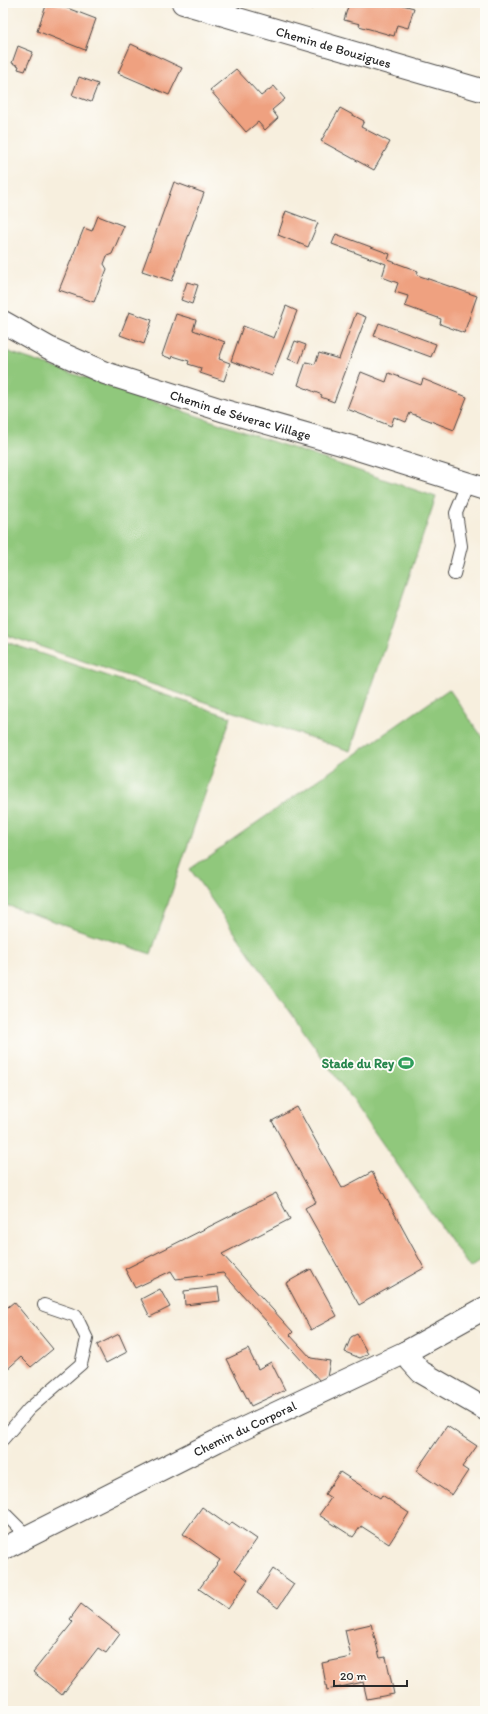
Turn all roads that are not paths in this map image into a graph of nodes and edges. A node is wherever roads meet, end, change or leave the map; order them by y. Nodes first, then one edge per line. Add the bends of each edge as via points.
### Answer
1 (182, 3) edge
2 (485, 91) edge
3 (3, 322) edge
4 (477, 487) edge
5 (454, 574) dead end
6 (44, 1305) dead end
7 (485, 1308) edge
8 (406, 1352) junction
9 (485, 1409) edge
10 (3, 1439) edge
11 (3, 1512) edge
12 (28, 1537) junction
13 (3, 1548) edge

1 - 2 street, Chemin de Bouzigues
3 - 4 street, Chemin de Séverac Village via 49,348 105,373
4 - 5 lane via 456,513 461,546
6 - 10 lane via 76,1316 87,1339 80,1364 28,1409
7 - 8 street, Chemin du Corporal
8 - 9 street via 421,1372
8 - 12 street, Chemin du Corporal via 217,1441
11 - 12 lane
12 - 13 street, Chemin du Corporal

